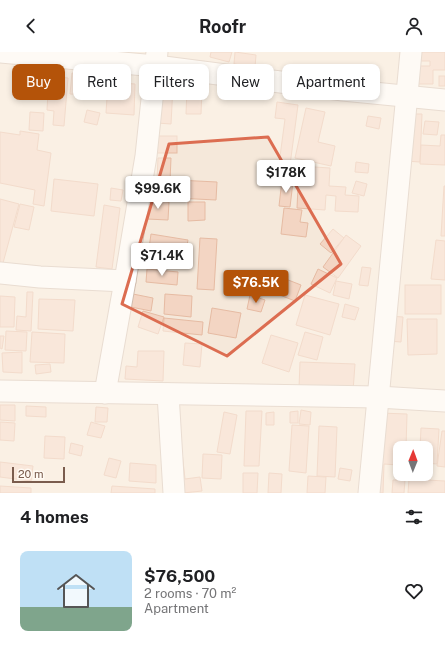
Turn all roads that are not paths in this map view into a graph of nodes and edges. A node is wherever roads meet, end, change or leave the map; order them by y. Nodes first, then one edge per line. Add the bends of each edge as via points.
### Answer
1 (0, 52) edge
2 (410, 52) edge
3 (156, 59) edge
4 (407, 96) junction
5 (445, 100) edge
6 (0, 272) edge
7 (126, 281) junction
8 (0, 391) edge
9 (105, 393) junction
10 (168, 394) junction
11 (378, 396) junction
12 (445, 400) edge
13 (174, 493) edge
14 (369, 493) edge

1 - 3 street
2 - 4 street
3 - 4 street via 343,90
3 - 7 street via 146,156
4 - 5 street
4 - 11 street
6 - 7 street via 40,277
7 - 9 street
8 - 9 street
9 - 10 street
10 - 11 street
10 - 13 street
11 - 12 street
11 - 14 street

